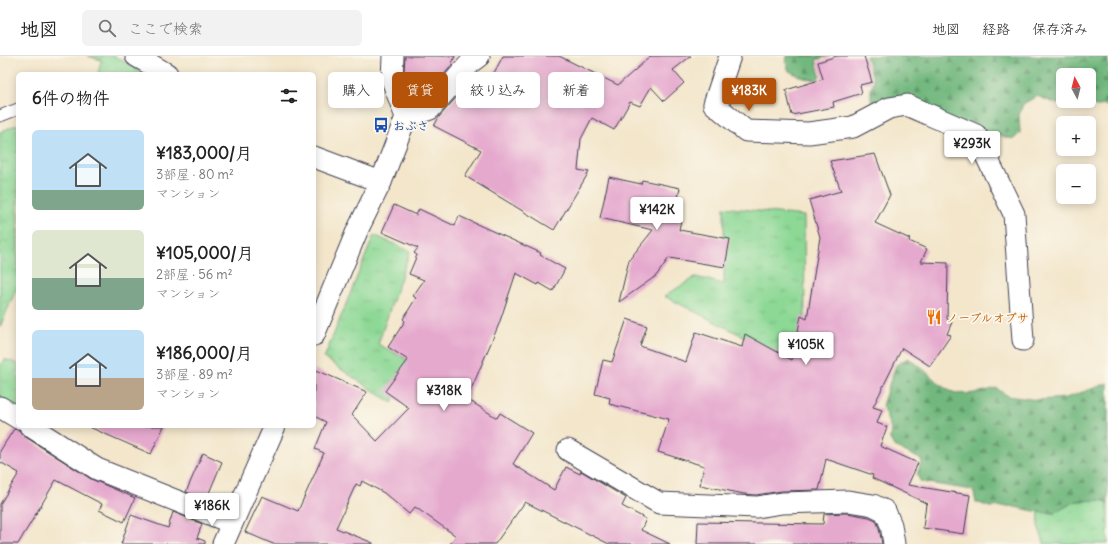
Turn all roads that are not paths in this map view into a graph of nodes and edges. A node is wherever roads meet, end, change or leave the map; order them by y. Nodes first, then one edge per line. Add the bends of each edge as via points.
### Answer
1 (136, 56) edge
2 (393, 56) edge
3 (480, 56) edge
4 (730, 56) edge
5 (164, 72) edge
6 (16, 110) edge
7 (0, 116) edge
8 (406, 117) junction
9 (316, 158) edge
10 (381, 182) junction
11 (316, 330) edge
12 (1023, 340) dead end
13 (0, 407) edge
14 (16, 417) edge
15 (33, 428) edge
16 (274, 428) edge
17 (568, 450) dead end
18 (232, 523) junction
19 (223, 544) edge
20 (894, 544) edge

1 - 5 street
2 - 8 street via 392,80
3 - 8 street via 471,62 430,109
4 - 12 street via 714,104 746,131 808,133 853,127 889,108 907,105 976,134 1014,214
6 - 7 lane
8 - 10 street
9 - 10 street
10 - 11 street via 357,231
13 - 14 street
15 - 18 street via 97,469
16 - 18 street
17 - 20 street via 659,503 757,507 804,502 873,505 886,511
18 - 19 street

